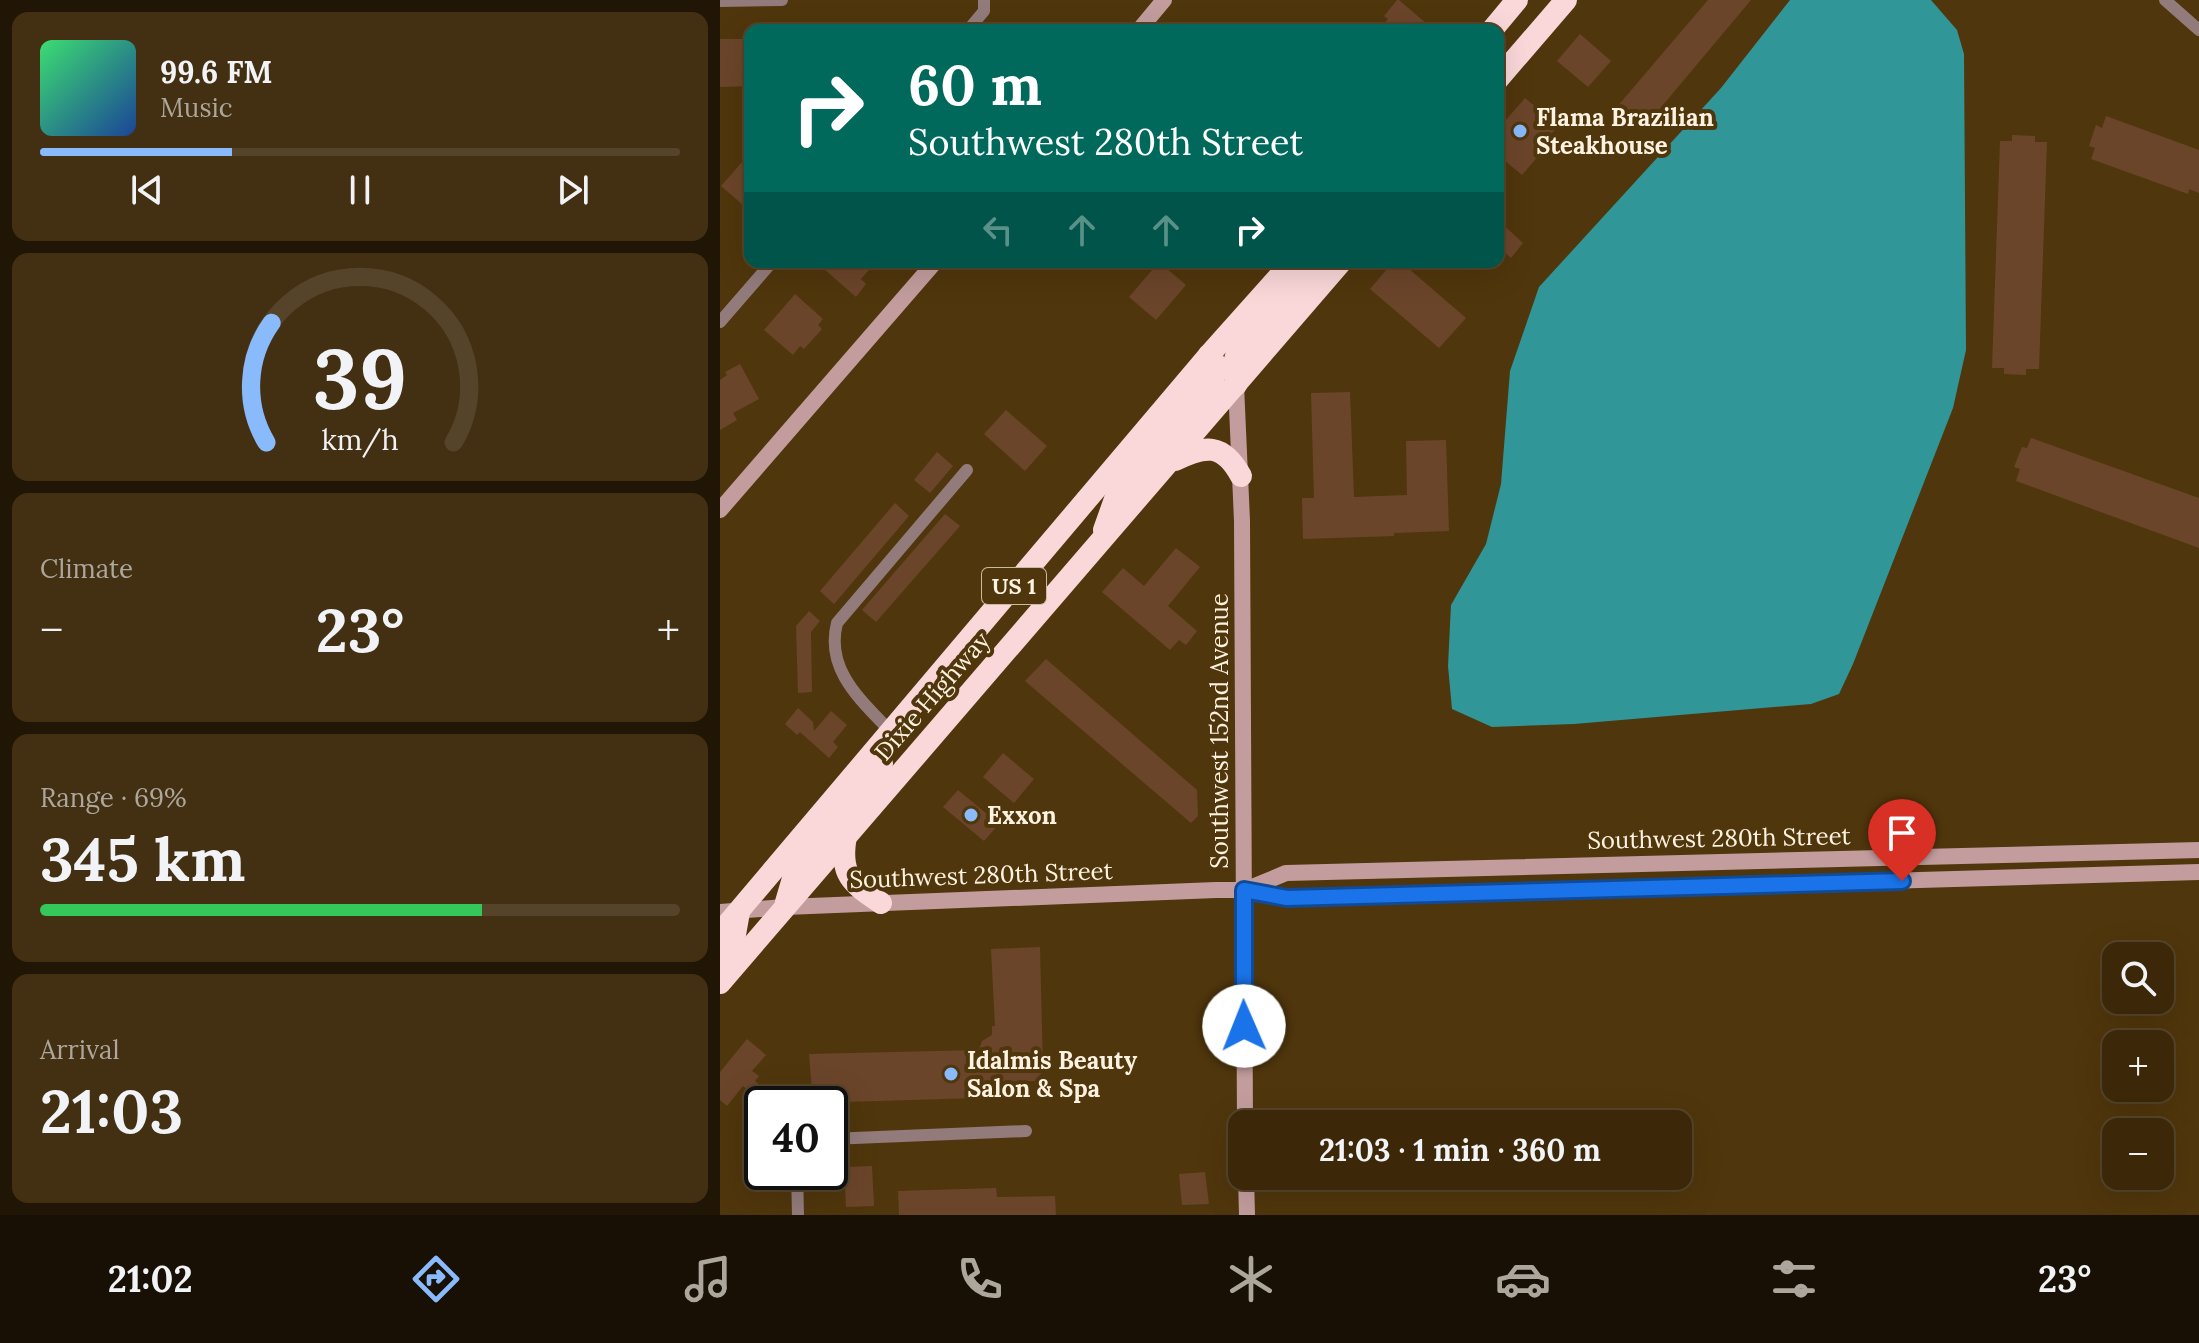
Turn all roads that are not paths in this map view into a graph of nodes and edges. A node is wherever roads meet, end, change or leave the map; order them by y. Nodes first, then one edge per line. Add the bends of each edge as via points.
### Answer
1 (758, 0) edge
2 (782, 0) edge
3 (984, 0) edge
4 (1164, 0) edge
5 (1517, 0) edge
6 (1566, 0) edge
7 (2165, 0) edge
8 (720, 1) edge
9 (973, 24) edge
10 (1144, 24) edge
11 (1497, 24) edge
12 (2199, 30) edge
13 (1504, 72) edge
14 (767, 268) edge
15 (930, 268) edge
16 (1287, 268) edge
17 (1309, 268) edge
18 (1336, 268) edge
19 (720, 322) edge
20 (1209, 355) junction
21 (1236, 385) junction
22 (1167, 465) junction
23 (967, 470) dead end
24 (1241, 476) junction
25 (720, 510) edge
26 (1100, 543) junction
27 (890, 731) junction
28 (846, 836) junction
29 (2199, 850) edge
30 (2122, 852) junction
31 (1930, 857) junction
32 (1688, 863) junction
33 (1540, 867) junction
34 (1408, 872) junction
35 (2199, 872) edge
36 (2125, 874) junction
37 (1933, 880) junction
38 (1689, 887) junction
39 (1244, 890) junction
40 (1540, 891) junction
41 (1409, 895) junction
42 (881, 903) junction
43 (785, 907) junction
44 (730, 912) edge
45 (720, 933) edge
46 (720, 962) edge
47 (720, 983) edge
48 (1245, 1110) edge
49 (1026, 1131) dead end
50 (848, 1138) edge
51 (797, 1190) edge
52 (1246, 1190) edge
53 (798, 1215) edge
54 (1247, 1215) edge

1 - 2 street
1 - 8 street
3 - 9 street via 984,11
4 - 10 street
5 - 11 highway
6 - 13 highway
7 - 12 street
14 - 19 street
15 - 25 street
16 - 20 highway, Dixie Highway / US 1
17 - 21 highway via 1237,353
18 - 21 highway, Dixie Highway / US 1
20 - 26 highway via 1217,371 1211,383 1115,499
20 - 27 highway, Dixie Highway / US 1
21 - 22 highway, Dixie Highway / US 1
21 - 24 street, Southwest 152nd Avenue
22 - 24 highway via 1195,450 1215,450 1233,461
22 - 26 highway, Dixie Highway / US 1
23 - 27 street via 837,623 834,643 842,675
24 - 39 street, Southwest 152nd Avenue
26 - 28 highway, Dixie Highway / US 1
27 - 43 highway via 895,748 796,868
27 - 44 highway, Dixie Highway / US 1
28 - 42 highway via 843,860 849,877
28 - 43 highway, Dixie Highway / US 1
29 - 30 street, Southwest 280th Street
30 - 31 street, Southwest 280th Street
30 - 36 street
31 - 32 street, Southwest 280th Street
31 - 37 street
32 - 33 street, Southwest 280th Street
32 - 38 street
33 - 34 street, Southwest 280th Street
33 - 40 street
34 - 39 street, Southwest 280th Street via 1286,873
34 - 41 street
35 - 36 street, Southwest 280th Street
36 - 37 street, Southwest 280th Street
37 - 38 street, Southwest 280th Street
38 - 40 street, Southwest 280th Street
39 - 41 street, Southwest 280th Street via 1287,898
39 - 42 street, Southwest 280th Street
39 - 48 street, Southwest 152nd Avenue
40 - 41 street, Southwest 280th Street
42 - 43 street, Southwest 280th Street
43 - 44 street, Southwest 280th Street
43 - 47 highway, Dixie Highway / US 1
44 - 45 highway, Dixie Highway / US 1
44 - 46 highway via 734,940
49 - 50 street
51 - 53 street
52 - 54 street

